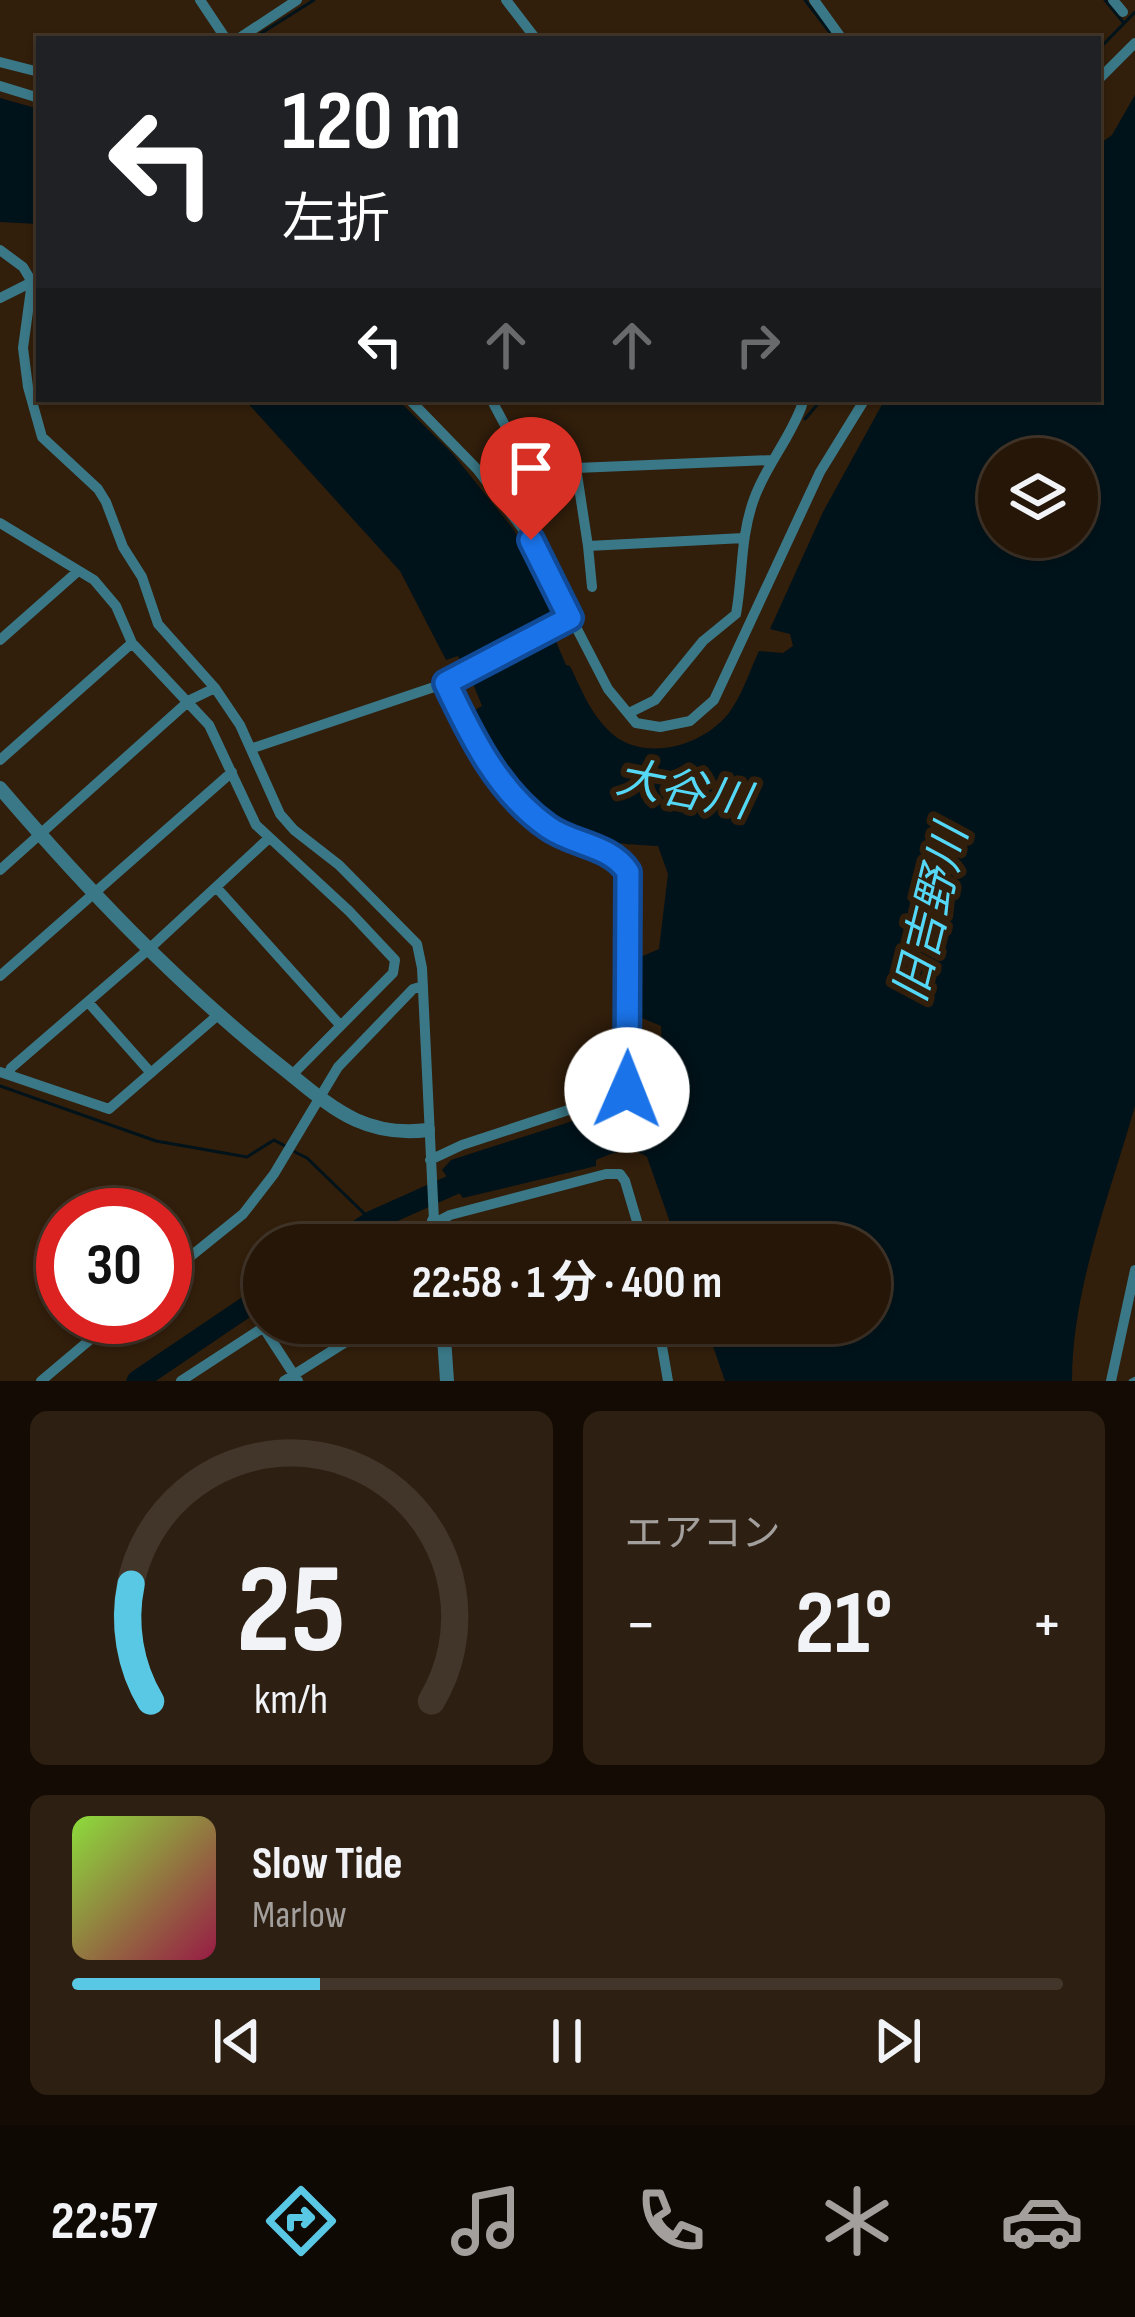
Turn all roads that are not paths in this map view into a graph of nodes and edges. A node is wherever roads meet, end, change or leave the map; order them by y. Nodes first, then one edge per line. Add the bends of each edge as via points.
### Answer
1 (200, 0) edge
2 (297, 0) edge
3 (506, 0) edge
4 (814, 0) edge
5 (1114, 0) edge
6 (1123, 12) dead end
7 (224, 36) edge
8 (246, 36) edge
9 (534, 36) edge
10 (840, 36) edge
11 (1135, 43) edge
12 (0, 62) edge
13 (36, 71) edge
14 (1101, 77) edge
15 (0, 86) edge
16 (36, 97) edge
17 (0, 250) edge
18 (32, 282) junction
19 (0, 298) edge
20 (412, 402) edge
21 (493, 402) edge
22 (801, 402) edge
23 (863, 402) edge
24 (773, 460) junction
25 (576, 468) junction
26 (0, 523) edge
27 (744, 538) junction
28 (588, 546) junction
29 (77, 572) junction
30 (592, 587) dead end
31 (566, 620) junction
32 (0, 640) edge
33 (132, 643) junction
34 (446, 683) junction
35 (215, 688) junction
36 (190, 700) junction
37 (629, 713) junction
38 (253, 748) junction
39 (0, 760) edge
40 (232, 772) junction
41 (0, 788) edge
42 (40, 835) junction
43 (269, 838) junction
44 (0, 870) edge
45 (216, 887) junction
46 (93, 891) junction
47 (149, 949) junction
48 (0, 976) edge
49 (423, 986) junction
50 (88, 1002) junction
51 (218, 1015) junction
52 (340, 1025) junction
53 (5, 1073) edge
54 (151, 1073) junction
55 (292, 1076) junction
56 (321, 1099) junction
57 (428, 1130) junction
58 (430, 1163) junction
59 (434, 1216) junction
60 (423, 1224) edge
61 (435, 1224) edge
62 (637, 1224) edge
63 (192, 1255) edge
64 (1135, 1270) edge
65 (243, 1341) edge
66 (85, 1344) edge
67 (276, 1344) edge
68 (344, 1344) edge
69 (444, 1344) edge
70 (662, 1344) edge
71 (292, 1379) edge
72 (40, 1381) edge
73 (182, 1381) edge
74 (447, 1381) edge
75 (668, 1381) edge
76 (1112, 1381) edge

1 - 7 street
2 - 8 street
3 - 9 street
4 - 10 street
5 - 6 street
11 - 14 street
12 - 13 street
15 - 16 street
17 - 18 street
18 - 19 street
18 - 35 street via 23,348 43,437 98,489 158,624
20 - 31 street via 519,523
21 - 25 street via 524,461 570,453
22 - 24 street
23 - 37 street via 820,472 714,700 690,721 660,727 636,723
24 - 25 street
24 - 27 street
25 - 28 street
26 - 29 street
27 - 28 street
27 - 37 street via 736,614 655,700
28 - 30 street
29 - 32 street
29 - 33 street via 116,606
31 - 34 street
31 - 37 street via 573,617 608,689
33 - 36 street
33 - 39 street
34 - 38 street
34 - 58 street via 497,777 544,825 621,860 628,872 628,1074 627,1090
35 - 36 street
35 - 38 street
36 - 40 street
36 - 42 street
38 - 49 street via 280,814 417,944
40 - 43 street
40 - 46 street
41 - 42 street
42 - 44 street
42 - 46 street
43 - 45 street
43 - 52 street via 395,960 392,974
45 - 47 street
45 - 52 street
46 - 47 street
46 - 48 street
47 - 50 street
47 - 51 street
49 - 56 street via 338,1067
49 - 57 street
50 - 53 street
50 - 54 street
51 - 54 street
51 - 55 street
52 - 55 street
53 - 54 street via 109,1109
55 - 56 street
56 - 57 street via 382,1129
56 - 63 street via 243,1214
57 - 58 street
58 - 59 street
59 - 60 street
59 - 61 street
59 - 62 street via 620,1174
64 - 76 street
65 - 73 street
66 - 72 street
67 - 71 street
68 - 71 street
69 - 74 street
70 - 75 street

